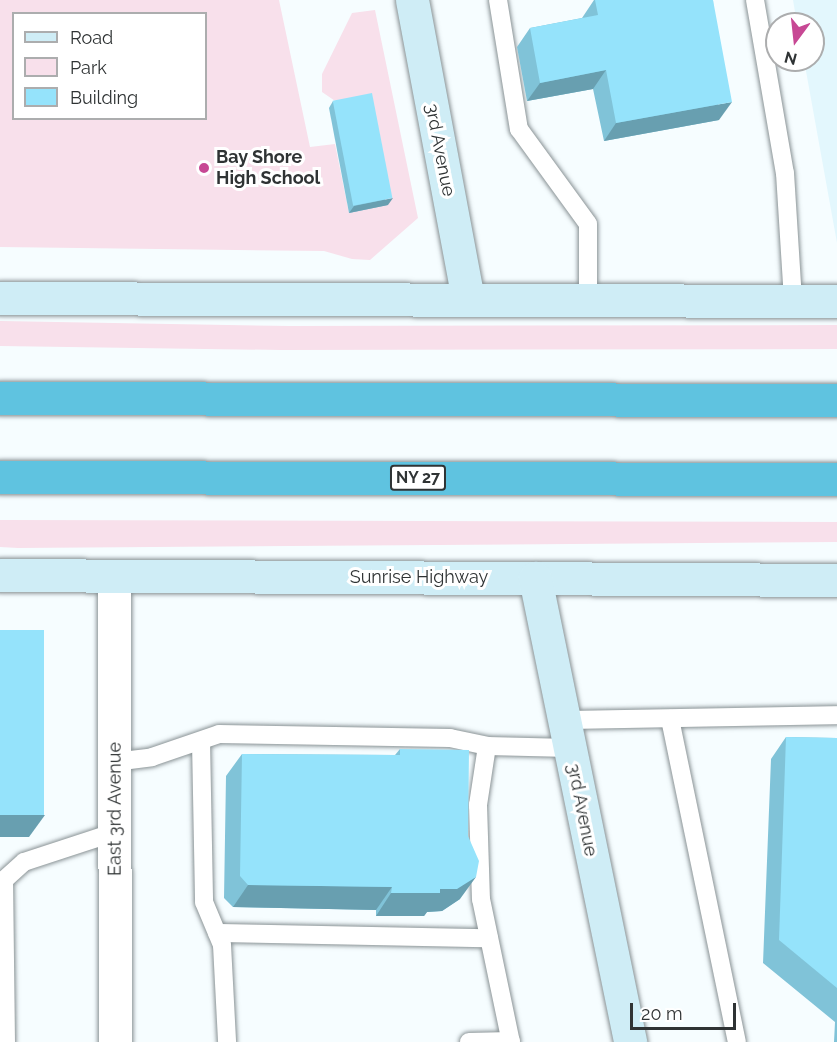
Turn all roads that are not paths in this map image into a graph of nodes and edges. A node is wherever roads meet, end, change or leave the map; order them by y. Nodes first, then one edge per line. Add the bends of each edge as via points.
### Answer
1 (412, 0) edge
2 (498, 0) edge
3 (755, 0) edge
4 (0, 298) edge
5 (468, 300) junction
6 (588, 300) junction
7 (793, 301) junction
8 (837, 301) edge
9 (0, 398) edge
10 (837, 400) edge
11 (0, 477) edge
12 (837, 480) edge
13 (0, 575) edge
14 (114, 576) junction
15 (535, 578) junction
16 (837, 580) edge
17 (837, 715) edge
18 (670, 719) junction
19 (567, 734) junction
20 (201, 741) junction
21 (487, 746) junction
22 (114, 762) junction
23 (115, 832) junction
24 (217, 933) junction
25 (489, 938) junction
26 (6, 1042) edge
27 (115, 1042) edge
28 (227, 1042) edge
29 (469, 1042) edge
30 (511, 1042) edge
31 (630, 1042) edge
32 (737, 1042) edge

1 - 5 main road, 3rd Avenue
2 - 6 lane via 519,129 588,224
3 - 7 lane via 785,173
4 - 5 main road
5 - 6 main road
6 - 7 main road
7 - 8 main road
9 - 10 highway
11 - 12 highway, NY 27
13 - 14 main road, Sunrise Highway
14 - 15 main road, Sunrise Highway
14 - 22 street, East 3rd Avenue
15 - 16 main road, Sunrise Highway
15 - 19 main road, 3rd Avenue
17 - 18 lane
18 - 19 lane
18 - 32 lane
19 - 21 lane
19 - 31 main road, 3rd Avenue
20 - 21 lane via 219,734 450,738
20 - 22 lane via 152,757
20 - 24 lane via 204,902
21 - 25 lane via 478,805 481,899
22 - 23 street, East 3rd Avenue
23 - 26 lane via 24,862 4,880
23 - 27 street, East 3rd Avenue
24 - 25 lane
24 - 28 lane via 222,945
25 - 30 lane
29 - 30 lane

